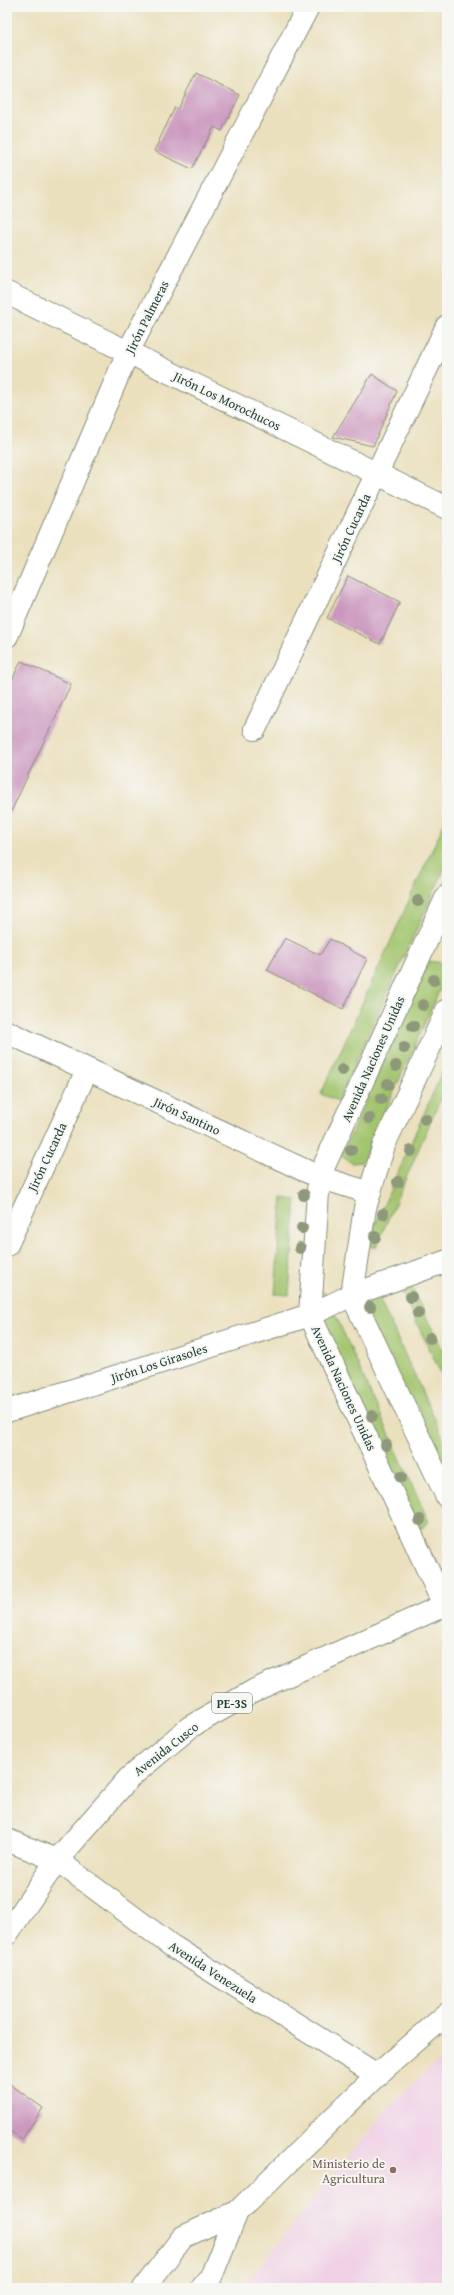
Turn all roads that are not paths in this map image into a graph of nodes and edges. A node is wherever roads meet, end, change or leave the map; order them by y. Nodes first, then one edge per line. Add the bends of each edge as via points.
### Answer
1 (308, 7) edge
2 (7, 293) edge
3 (447, 326) edge
4 (128, 352) junction
5 (377, 474) junction
6 (447, 508) edge
7 (7, 636) edge
8 (255, 729) dead end
9 (447, 896) edge
10 (438, 935) edge
11 (447, 1010) edge
12 (7, 1032) edge
13 (87, 1070) junction
14 (319, 1177) junction
15 (370, 1193) junction
16 (7, 1245) edge
17 (447, 1261) edge
18 (352, 1295) junction
19 (310, 1315) junction
20 (7, 1411) edge
21 (447, 1497) edge
22 (446, 1604) edge
23 (7, 1840) edge
24 (57, 1860) junction
25 (7, 1934) edge
26 (447, 2014) edge
27 (377, 2075) junction
28 (237, 2212) junction
29 (144, 2288) edge
30 (202, 2288) edge

1 - 4 main road, Jirón Palmeras
2 - 4 main road, Jirón Los Morochucos
3 - 5 main road, Jirón Cucarda
4 - 5 main road, Jirón Los Morochucos
4 - 7 main road, Jirón Palmeras
5 - 6 main road, Jirón Los Morochucos
5 - 8 main road, Jirón Cucarda
9 - 10 main road, Avenida Naciones Unidas
10 - 14 main road, Avenida Naciones Unidas
11 - 15 main road via 384,1146
12 - 13 main road, Jirón Santino
13 - 14 main road, Jirón Santino
13 - 16 main road, Jirón Cucarda
14 - 15 main road, Jirón Santino
14 - 19 main road, Avenida Naciones Unidas
15 - 18 main road via 365,1208
17 - 18 main road, Jirón Los Girasoles
18 - 19 main road, Jirón Los Girasoles
18 - 21 main road
19 - 20 main road, Jirón Los Girasoles
19 - 22 main road, Avenida Naciones Unidas
22 - 24 main road, Avenida Cusco / PE-3S via 255,1690 190,1727 129,1778
23 - 24 main road, Avenida Venezuela
24 - 25 main road, Avenida Cusco / PE-3S
24 - 27 main road, Avenida Venezuela via 172,1946
26 - 27 main road
27 - 28 main road
28 - 29 main road via 183,2237
28 - 30 main road via 211,2277

